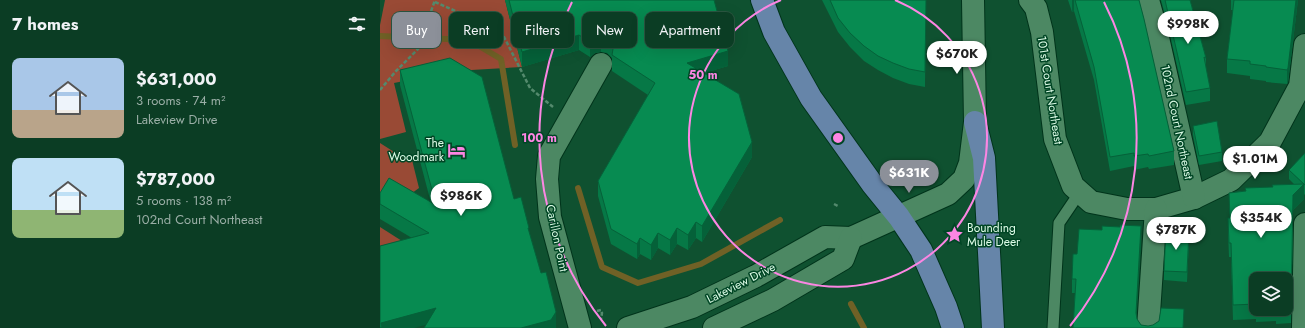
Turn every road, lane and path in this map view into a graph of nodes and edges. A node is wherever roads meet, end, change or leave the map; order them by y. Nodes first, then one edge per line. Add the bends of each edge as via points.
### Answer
1 (762, 0) edge
2 (973, 0) edge
3 (1030, 0) edge
4 (1148, 0) edge
5 (435, 1) edge
6 (1305, 45) edge
7 (603, 58) dead end
8 (1302, 87) edge
9 (380, 90) edge
10 (569, 120) junction
11 (975, 122) junction
12 (1080, 192) junction
13 (1194, 198) junction
14 (834, 204) dead end
15 (838, 206) dead end
16 (1156, 208) junction
17 (899, 217) junction
18 (1305, 224) edge
19 (851, 238) junction
20 (601, 310) dead end
21 (601, 319) dead end
22 (580, 328) edge
23 (628, 328) edge
24 (714, 328) edge
25 (953, 328) edge
26 (993, 328) edge
27 (1053, 328) edge
28 (1148, 328) edge
29 (1303, 328) edge

1 - 17 main road via 774,32 812,98 873,185
2 - 11 street, Lakeview Drive
3 - 12 street, 101st Court Northeast via 1036,8 1042,32 1055,139 1073,186
4 - 13 street, 102nd Court Northeast
5 - 9 path via 418,49
5 - 10 path via 501,31 530,88
6 - 8 street
7 - 10 street, Carillon Point
8 - 13 street, 101st Court Northeast via 1270,142 1231,180
10 - 22 street, Carillon Point via 549,156 547,179 550,217
11 - 17 street, Lakeview Drive via 970,163 964,179 948,194
11 - 26 main road via 984,158
12 - 16 street, 101st Court Northeast via 1091,202 1128,209
12 - 27 lane via 1059,222
13 - 16 street, 101st Court Northeast
14 - 15 path
16 - 28 street
17 - 19 street, Lakeview Drive
17 - 25 main road via 921,250
18 - 29 street
19 - 23 street, Lakeview Drive via 825,238 692,307
19 - 24 street via 843,259 773,300
20 - 21 path

